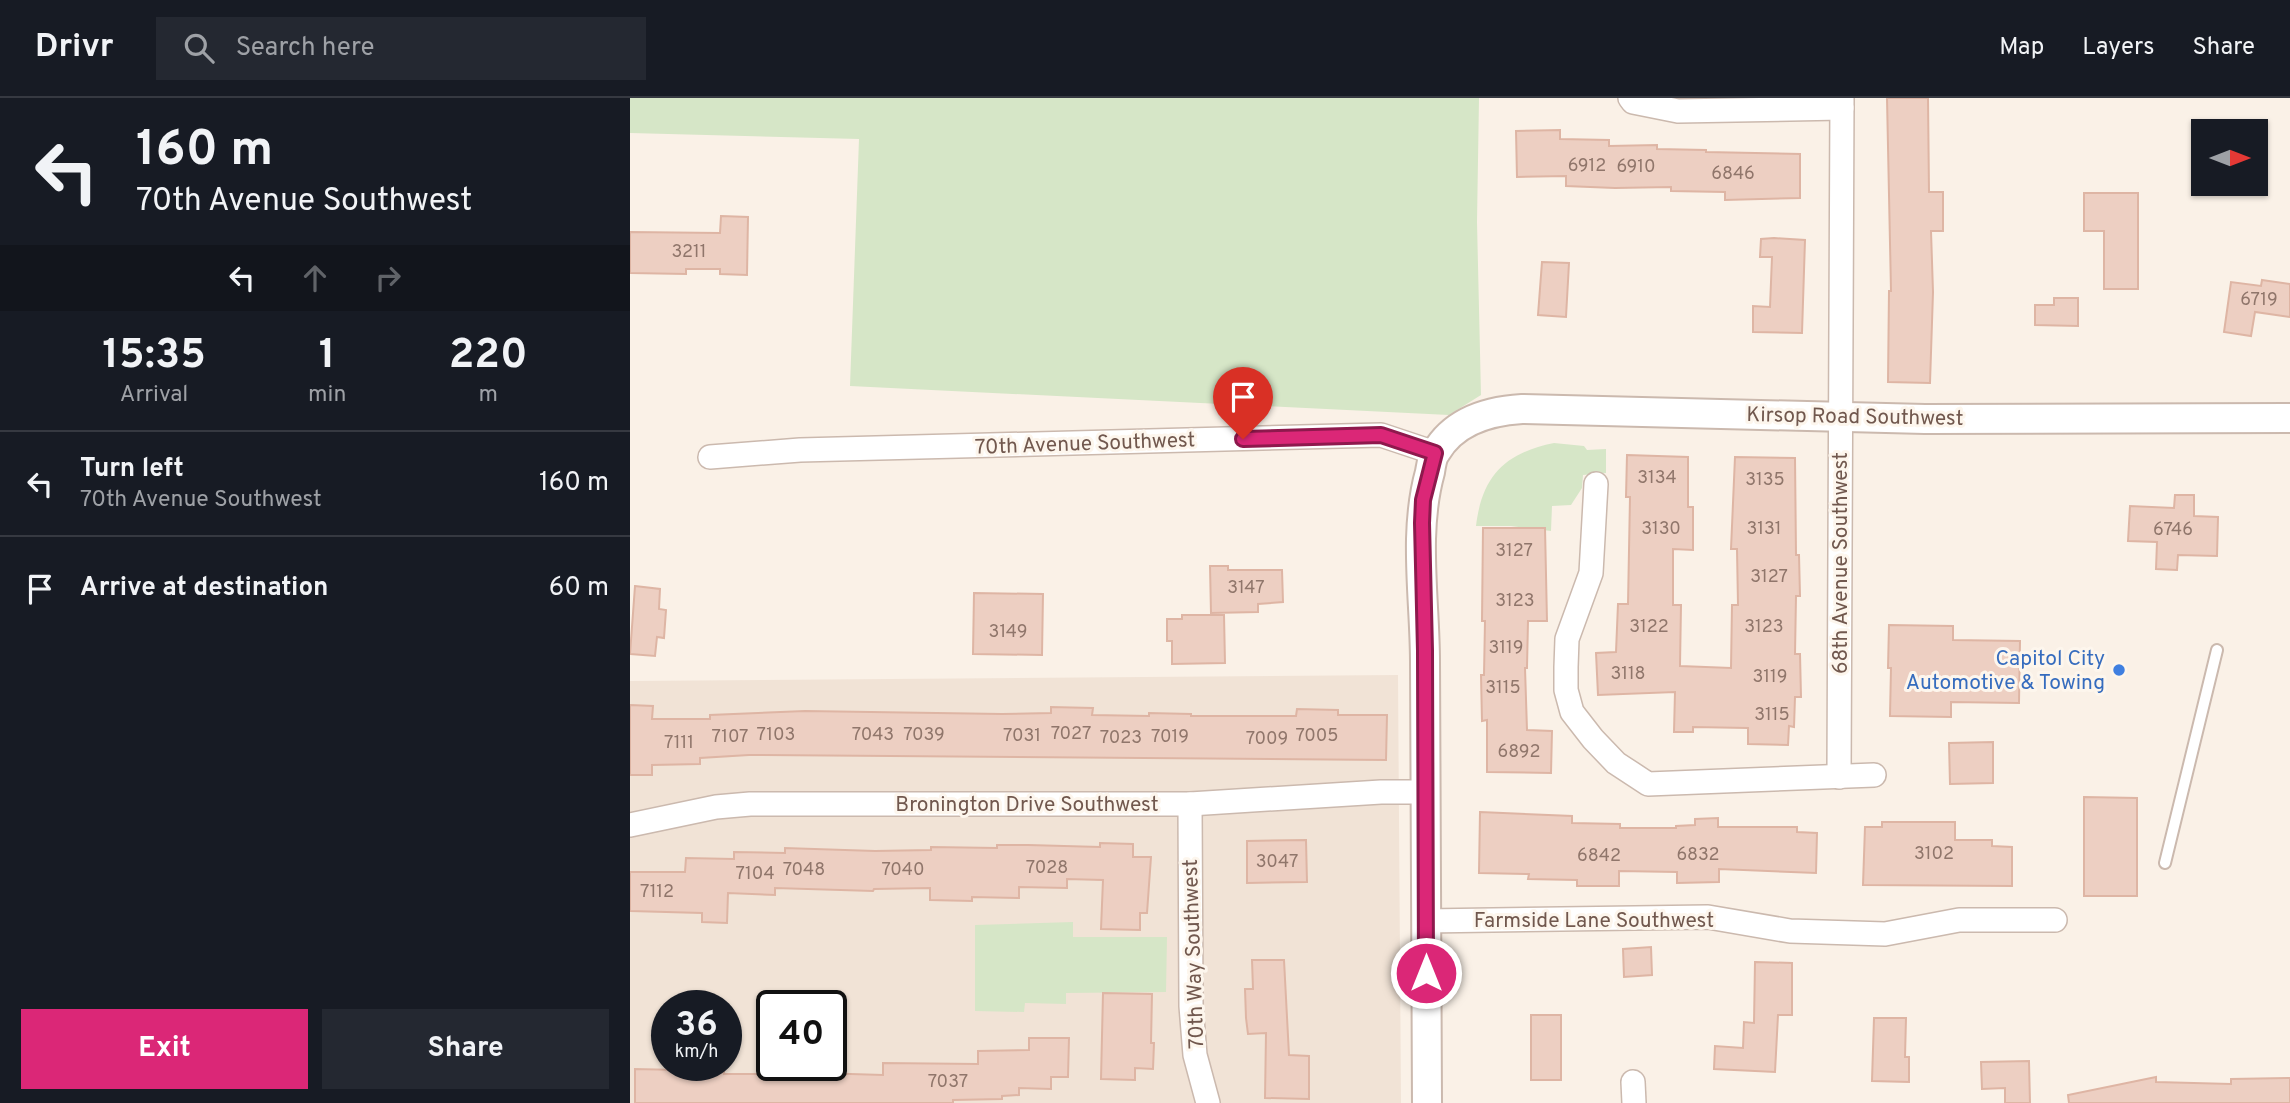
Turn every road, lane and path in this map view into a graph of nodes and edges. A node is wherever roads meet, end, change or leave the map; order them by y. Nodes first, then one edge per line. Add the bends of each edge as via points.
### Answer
1 (1630, 98) edge
2 (1842, 103) edge
3 (1841, 417) junction
4 (2290, 418) edge
5 (1435, 453) junction
6 (710, 457) dead end
7 (1596, 484) dead end
8 (2217, 650) dead end
9 (1874, 775) dead end
10 (1839, 777) junction
11 (1426, 792) junction
12 (1190, 804) junction
13 (630, 825) edge
14 (2165, 863) dead end
15 (2055, 920) dead end
16 (1426, 922) junction
17 (1208, 1103) edge
18 (1427, 1103) edge

1 - 2 street via 1678,111
2 - 3 street, 68th Avenue Southwest
3 - 4 street, Kirsop Road Southwest
3 - 5 street, Kirsop Road Southwest via 1494,411 1454,431
3 - 10 street, 68th Avenue Southwest
5 - 6 street, 70th Avenue Southwest via 1381,435 800,450
5 - 11 street via 1422,523
7 - 10 street via 1591,573 1567,639 1566,690 1573,712 1593,739 1616,763 1648,784
8 - 14 lane
9 - 10 street
11 - 12 street, Bronington Drive Southwest
11 - 16 street
12 - 13 street, Bronington Drive Southwest via 750,804
12 - 17 street, 70th Way Southwest via 1191,1006 1195,1055
15 - 16 street, Farmside Lane Southwest via 1959,920 1885,934 1790,931 1708,917
16 - 18 street

